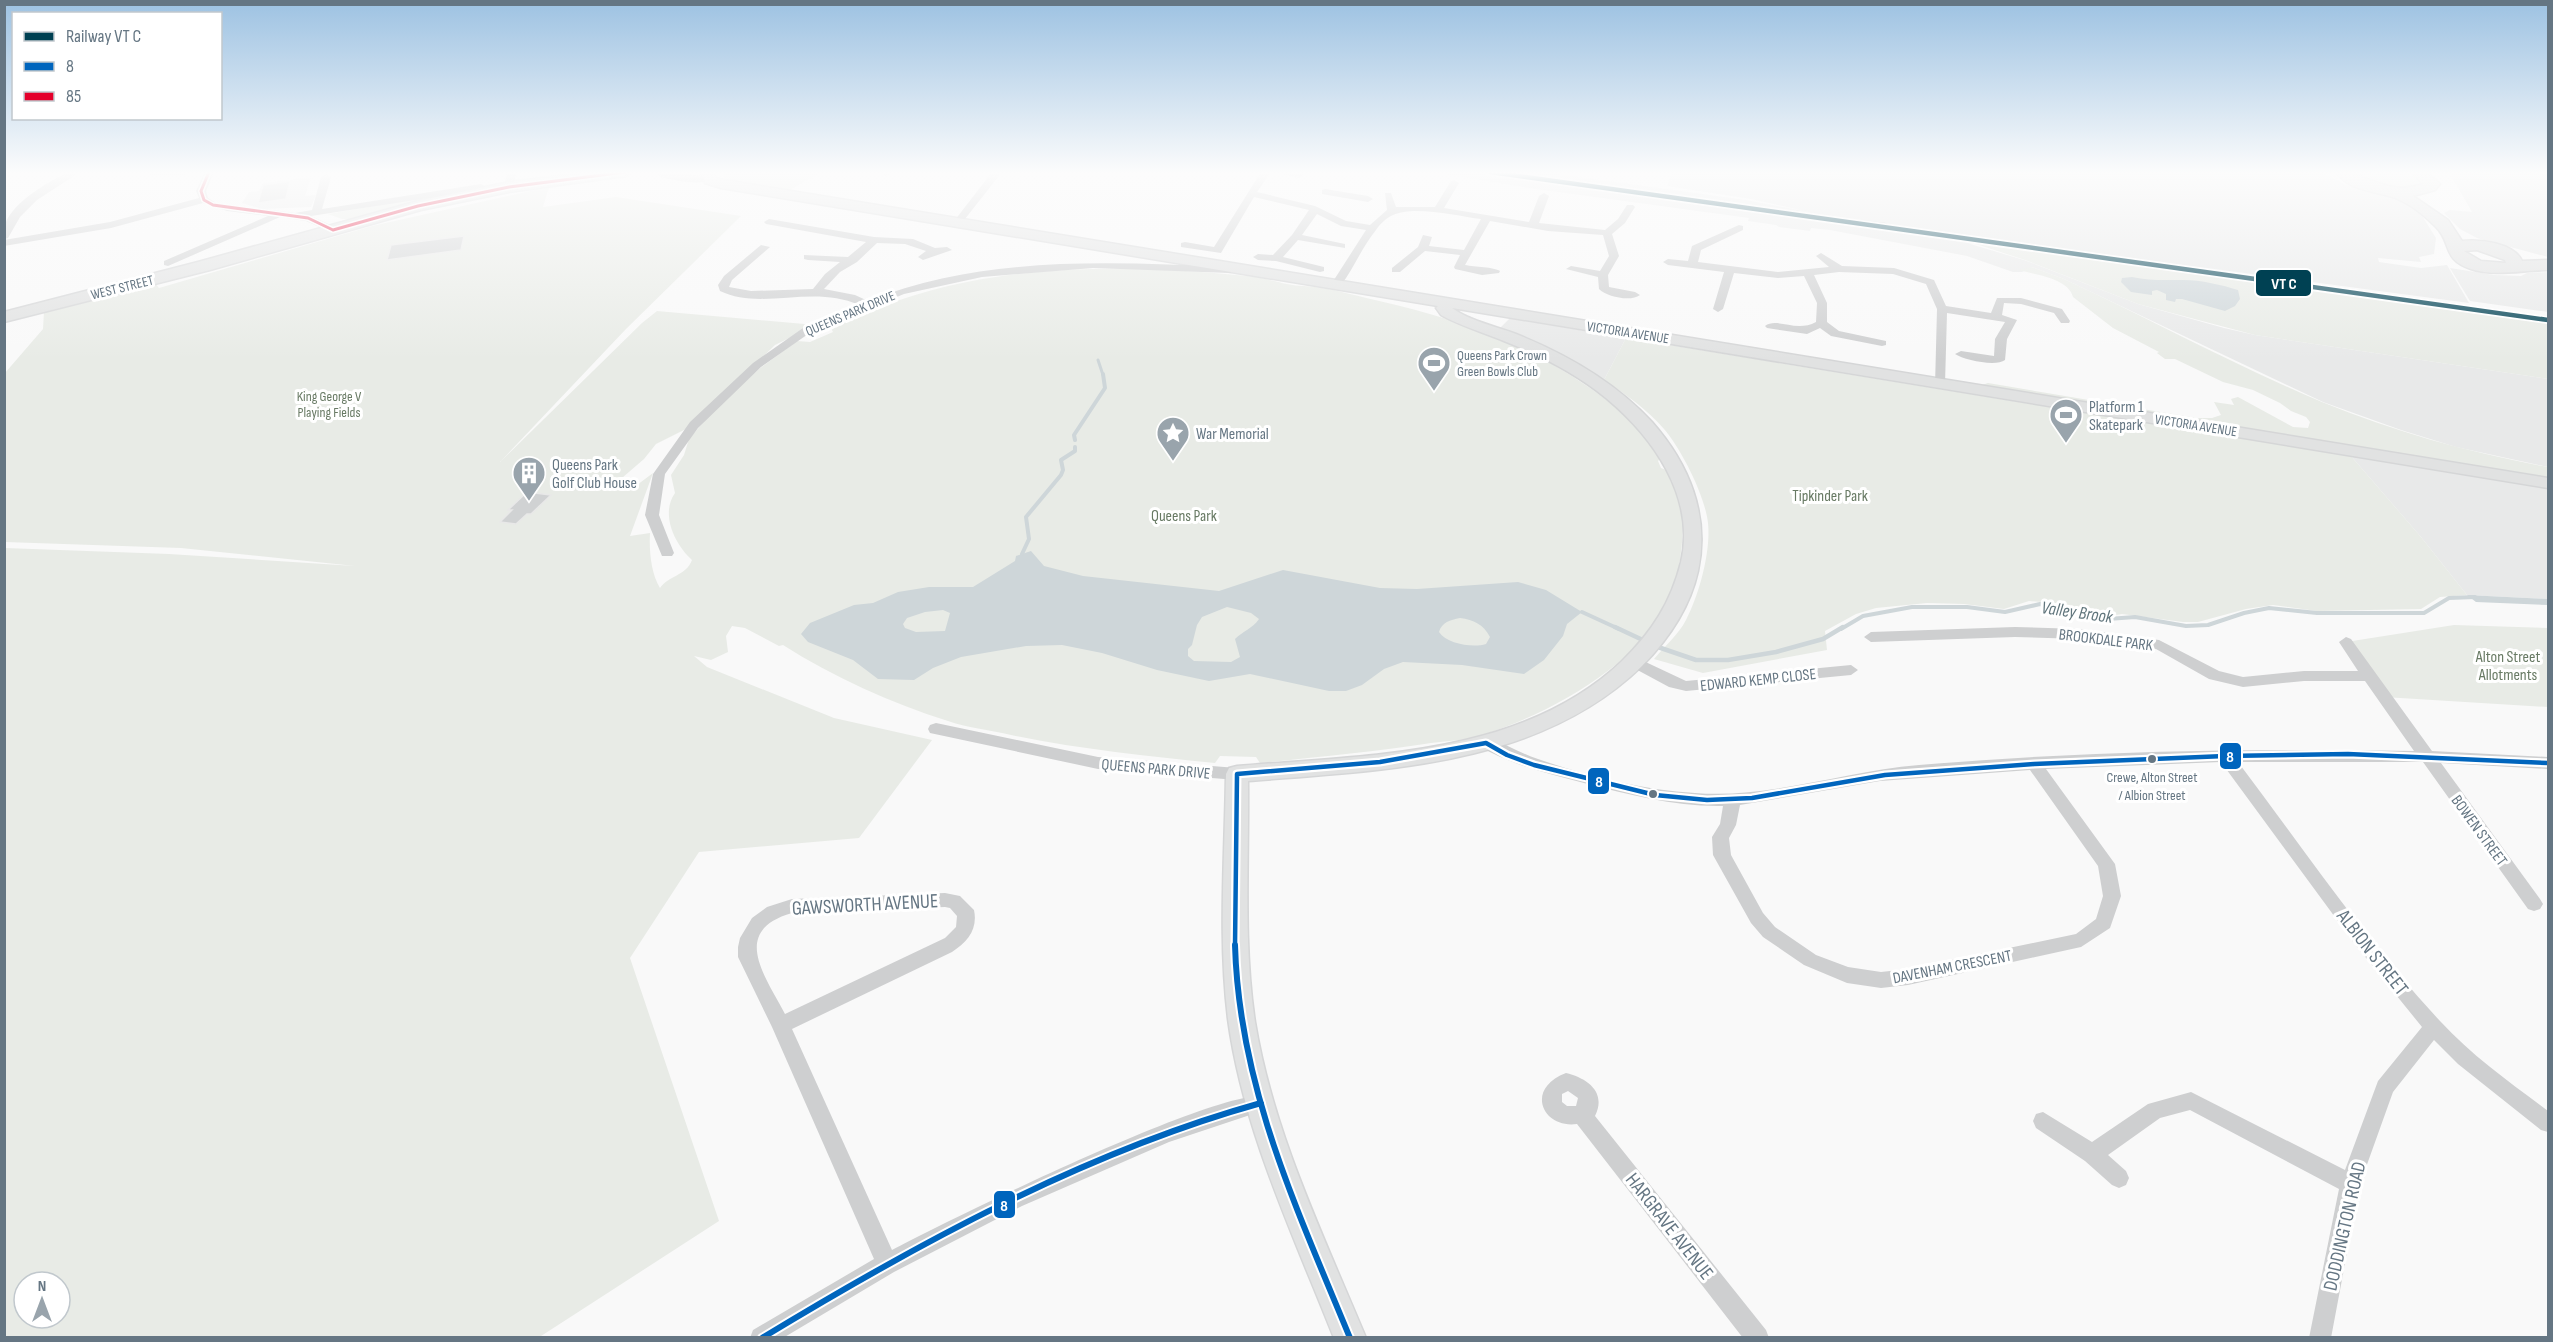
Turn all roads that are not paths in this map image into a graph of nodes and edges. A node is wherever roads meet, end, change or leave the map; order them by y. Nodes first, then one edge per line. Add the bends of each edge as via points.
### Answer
1 (54, 235) edge
2 (234, 235) edge
3 (316, 235) edge
4 (845, 235) edge
5 (1022, 235) edge
6 (1226, 235) edge
7 (1368, 235) edge
8 (1477, 235) edge
9 (1608, 235) edge
10 (1725, 235) edge
11 (2451, 235) edge
12 (2456, 235) edge
13 (1296, 237) joint
14 (874, 240) junction
15 (4, 243) edge
16 (1185, 245) dead end
17 (1341, 246) dead end
18 (2485, 247) junction
19 (2456, 248) junction
20 (778, 249) dead end
21 (947, 250) dead end
22 (933, 251) junction
23 (1216, 251) junction
24 (1467, 253) junction
25 (1228, 255) dead end
26 (1821, 256) dead end
27 (808, 257) dead end
28 (922, 257) dead end
29 (1276, 258) junction
30 (2510, 259) junction
31 (853, 260) junction
32 (1151, 260) junction
33 (1668, 262) dead end
34 (168, 263) dead end
35 (1257, 264) junction
36 (1693, 264) junction
37 (2548, 264) edge
38 (1320, 269) dead end
39 (1570, 269) dead end
40 (1839, 269) junction
41 (1396, 270) dead end
42 (1730, 270) junction
43 (1495, 271) dead end
44 (1808, 274) junction
45 (1602, 275) junction
46 (1337, 283) junction
47 (817, 291) junction
48 (1635, 295) dead end
49 (1448, 302) junction
50 (865, 304) junction
51 (1718, 309) dead end
52 (1942, 309) junction
53 (4, 317) edge
54 (1996, 318) junction
55 (2064, 321) dead end
56 (1821, 323) junction
57 (1771, 326) dead end
58 (1882, 343) dead end
59 (1961, 354) dead end
60 (1939, 384) junction
61 (2548, 483) edge
62 (668, 553) dead end
63 (1871, 637) dead end
64 (2346, 642) dead end
65 (1647, 650) junction
66 (1851, 670) dead end
67 (2369, 676) junction
68 (936, 729) dead end
69 (1486, 743) junction
70 (2224, 756) junction
71 (2427, 756) junction
72 (2548, 763) edge
73 (2034, 764) junction
74 (1238, 774) junction
75 (1733, 800) junction
76 (2534, 904) dead end
77 (781, 1025) junction
78 (2433, 1027) junction
79 (1261, 1103) junction
80 (1582, 1115) dead end
81 (2043, 1121) dead end
82 (2548, 1123) edge
83 (2092, 1154) junction
84 (2119, 1178) dead end
85 (2350, 1184) junction
86 (887, 1263) junction
87 (761, 1338) edge
88 (1350, 1338) edge
89 (1758, 1338) edge
90 (2320, 1338) edge

1 - 15 street
2 - 34 street
3 - 53 main road, WEST STREET
4 - 14 street
5 - 32 street, VICTORIA AVENUE
6 - 23 street
7 - 46 street
8 - 24 street
9 - 45 street via 1614,256
10 - 36 street via 1696,248
11 - 19 main road
12 - 18 main road
13 - 17 street
13 - 29 street
14 - 22 street via 911,243
14 - 31 street
16 - 23 street
18 - 19 main road
18 - 30 main road
19 - 30 main road via 2458,256 2477,265 2502,269
20 - 47 street via 761,245 728,278 724,289 764,295
21 - 22 street
22 - 28 street
23 - 25 street
24 - 41 street via 1425,243
24 - 43 street via 1459,267
26 - 40 street
27 - 31 street
29 - 35 street
29 - 38 street
30 - 37 main road
31 - 47 street via 827,277
32 - 35 street, VICTORIA AVENUE
32 - 50 street, QUEENS PARK DRIVE via 982,274 924,285
33 - 36 street
35 - 46 street, VICTORIA AVENUE
36 - 42 street
39 - 45 street
40 - 44 street
40 - 52 street via 1894,271 1930,282
42 - 44 street
42 - 51 street
44 - 56 street via 1822,303
45 - 48 street via 1604,289
46 - 49 street, VICTORIA AVENUE
47 - 50 street via 843,294
49 - 60 street, VICTORIA AVENUE
49 - 65 street, QUEENS PARK DRIVE via 1446,312 1539,350 1596,383 1628,408 1662,446 1686,490 1694,532 1686,588 1671,619
50 - 62 street, QUEENS PARK DRIVE via 783,345 694,425 659,474 652,515
52 - 54 street
52 - 60 street
54 - 55 street via 2001,300 2058,311
54 - 59 street via 2012,320 2001,339 1998,360
56 - 57 street via 1807,331
56 - 58 street via 1834,334
60 - 61 street, VICTORIA AVENUE
63 - 67 street, BROOKDALE PARK via 2080,634 2159,645 2214,675 2236,681
64 - 67 street
65 - 66 street, EDWARD KEMP CLOSE via 1674,683 1686,686
65 - 69 street, QUEENS PARK DRIVE via 1579,703 1548,720
67 - 71 street
68 - 74 street, QUEENS PARK DRIVE via 1098,763
69 - 74 street, QUEENS PARK DRIVE via 1380,762
69 - 75 street via 1534,765 1655,795
70 - 71 street
70 - 73 street
70 - 78 street, ALBION STREET via 2360,938
71 - 72 street
71 - 76 street, BOWEN STREET
73 - 75 street via 1885,775
73 - 75 street, DAVENHAM CRESCENT via 2106,864 2112,896 2104,923 2081,940 1908,977 1881,980 1847,975 1810,960 1769,932 1722,855 1720,837 1728,825
74 - 79 street via 1239,990 1248,1052
77 - 77 street, GAWSWORTH AVENUE via 747,957 753,928 768,915 780,908 808,903 945,900 965,910 964,932 946,947
77 - 86 street, GAWSWORTH AVENUE
78 - 82 street, ALBION STREET via 2465,1058
78 - 85 street, DODDINGTON ROAD via 2385,1087
79 - 86 street via 1168,1133 1019,1195
79 - 88 street via 1279,1163
80 - 89 street, HARGRAVE AVENUE
81 - 83 street
83 - 84 street
83 - 85 street via 2155,1110 2191,1101
85 - 90 street, DODDINGTON ROAD
86 - 87 street

